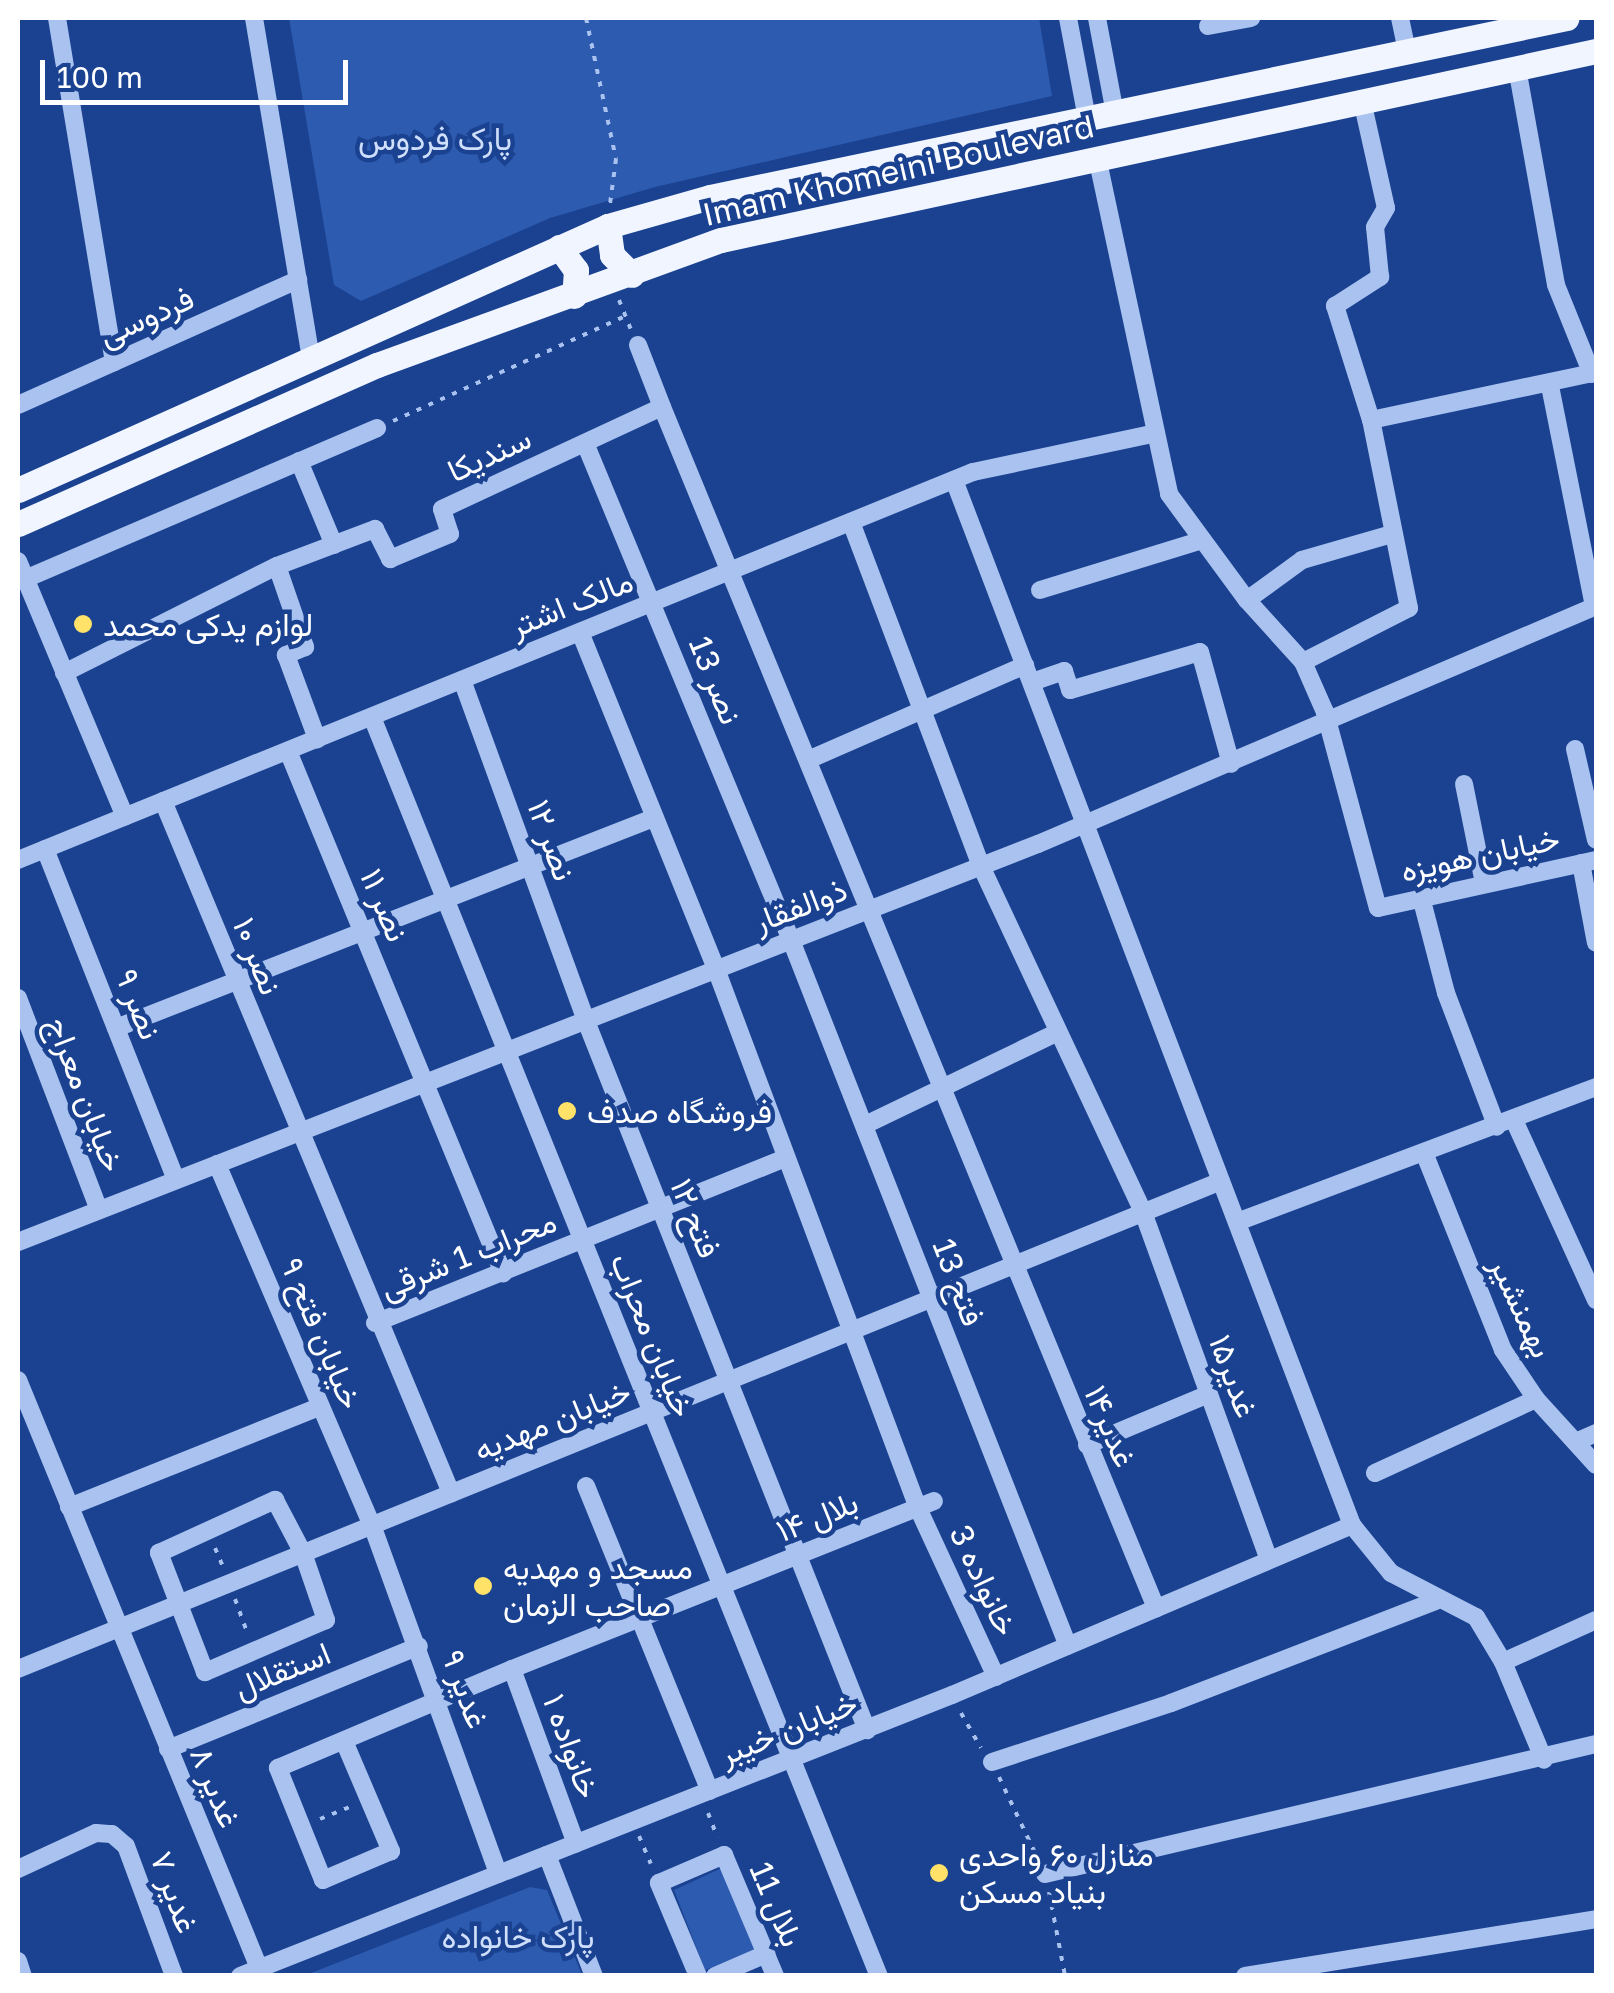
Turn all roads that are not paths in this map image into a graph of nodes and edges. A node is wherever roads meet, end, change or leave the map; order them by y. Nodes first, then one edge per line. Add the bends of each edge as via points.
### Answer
1 (58, 18) edge
2 (254, 18) edge
3 (1068, 18) edge
4 (1097, 18) edge
5 (1251, 18) edge
6 (1400, 18) edge
7 (1567, 18) edge
8 (1208, 26) dead end
9 (1407, 51) junction
10 (1596, 51) edge
11 (1517, 68) junction
12 (1362, 101) junction
13 (1115, 113) junction
14 (1087, 118) junction
15 (1097, 157) junction
16 (608, 226) junction
17 (559, 247) junction
18 (622, 278) junction
19 (298, 280) junction
20 (574, 296) junction
21 (638, 345) road end
22 (311, 357) junction
23 (114, 362) junction
24 (1594, 373) edge
25 (1550, 386) junction
26 (18, 406) edge
27 (662, 407) junction
28 (1371, 420) junction
29 (377, 428) road end
30 (1156, 433) junction
31 (585, 443) junction
32 (299, 461) junction
33 (954, 480) junction
34 (18, 490) edge
35 (851, 522) junction
36 (18, 524) edge
37 (1392, 534) junction
38 (1203, 540) junction
39 (334, 544) junction
40 (277, 566) junction
41 (21, 570) edge
42 (732, 570) junction
43 (1040, 590) dead end
44 (1247, 600) junction
45 (652, 602) junction
46 (1595, 607) edge
47 (580, 632) junction
48 (1303, 662) junction
49 (64, 673) junction
50 (1029, 674) junction
51 (462, 680) junction
52 (922, 710) junction
53 (372, 716) junction
54 (1328, 724) junction
55 (317, 739) junction
56 (1575, 749) dead end
57 (288, 751) junction
58 (808, 760) junction
59 (1231, 764) junction
60 (1464, 784) dead end
61 (163, 801) junction
62 (125, 817) junction
63 (651, 820) junction
64 (1086, 824) junction
65 (1596, 840) edge
66 (45, 849) junction
67 (18, 860) edge
68 (1589, 861) edge
69 (529, 865) junction
70 (981, 866) junction
71 (1484, 884) junction
72 (445, 897) junction
73 (1421, 897) junction
74 (869, 910) junction
75 (362, 930) junction
76 (791, 940) junction
77 (1596, 943) edge
78 (716, 970) junction
79 (236, 980) junction
80 (18, 998) edge
81 (586, 1020) junction
82 (116, 1028) junction
83 (1058, 1032) junction
84 (507, 1051) junction
85 (426, 1082) junction
86 (1596, 1087) edge
87 (940, 1089) junction
88 (1506, 1123) junction
89 (865, 1125) junction
90 (298, 1133) junction
91 (1425, 1154) junction
92 (786, 1158) junction
93 (217, 1164) junction
94 (176, 1180) junction
95 (1221, 1181) junction
96 (99, 1210) junction
97 (660, 1210) junction
98 (1143, 1212) junction
99 (1236, 1222) junction
100 (19, 1237) edge
101 (583, 1241) junction
102 (1588, 1260) edge
103 (1011, 1266) junction
104 (504, 1272) junction
105 (934, 1298) junction
106 (1596, 1300) edge
107 (375, 1324) junction
108 (850, 1332) junction
109 (18, 1380) edge
110 (728, 1381) junction
111 (1209, 1394) junction
112 (1536, 1399) junction
113 (321, 1406) junction
114 (652, 1412) junction
115 (1596, 1432) edge
116 (1578, 1441) junction
117 (1086, 1445) junction
118 (1596, 1465) edge
119 (1375, 1473) dead end
120 (586, 1486) dead end
121 (451, 1493) junction
122 (926, 1505) junction
123 (69, 1507) junction
124 (372, 1525) junction
125 (1352, 1525) junction
126 (303, 1553) junction
127 (800, 1555) junction
128 (1269, 1560) junction
129 (722, 1586) junction
130 (1436, 1601) junction
131 (178, 1604) junction
132 (1156, 1608) junction
133 (638, 1620) junction
134 (1596, 1620) edge
135 (118, 1628) junction
136 (418, 1646) junction
137 (1068, 1646) junction
138 (1503, 1662) junction
139 (18, 1669) edge
140 (512, 1669) junction
141 (996, 1677) junction
142 (440, 1702) junction
143 (867, 1730) junction
144 (344, 1742) junction
145 (1596, 1744) edge
146 (168, 1749) junction
147 (792, 1759) junction
148 (1544, 1760) junction
149 (992, 1762) road end
150 (705, 1793) junction
151 (576, 1844) junction
152 (547, 1855) junction
153 (18, 1869) edge
154 (498, 1874) junction
155 (1045, 1874) road end
156 (1596, 1919) edge
157 (766, 1954) junction
158 (18, 1961) edge
159 (258, 1968) junction
160 (23, 1976) edge
161 (174, 1976) edge
162 (240, 1976) edge
163 (594, 1976) edge
164 (698, 1976) edge
165 (715, 1976) edge
166 (775, 1976) edge
167 (879, 1976) edge
168 (1245, 1976) edge

1 - 23 street
2 - 19 street
3 - 14 street
4 - 13 street
5 - 8 street
6 - 9 street
7 - 9 main road, Imam Khomeini Boulevard
9 - 13 main road, Imam Khomeini Boulevard
10 - 11 main road, Imam Khomeini Boulevard
11 - 12 main road, Imam Khomeini Boulevard
11 - 24 street via 1556,285
12 - 15 main road, Imam Khomeini Boulevard
12 - 28 street via 1386,208 1375,228 1380,277 1336,306
13 - 14 main road, Imam Khomeini Boulevard
14 - 16 main road, Imam Khomeini Boulevard via 710,197
15 - 18 main road, Imam Khomeini Boulevard via 721,240
15 - 30 street
16 - 17 main road, Imam Khomeini Boulevard
16 - 18 main road
17 - 20 main road via 576,270
17 - 22 main road, Imam Khomeini Boulevard
18 - 20 main road, Imam Khomeini Boulevard
19 - 22 street
19 - 23 street, فردوسی
20 - 36 main road, Imam Khomeini Boulevard via 377,365
21 - 27 street
22 - 34 main road, Imam Khomeini Boulevard
23 - 26 street, فردوسی
24 - 25 street
25 - 28 street
25 - 46 street
27 - 31 street, سندیکا
27 - 42 street
28 - 37 street
29 - 32 street
30 - 33 street, مالک اشتر
30 - 38 street via 1169,494
31 - 39 street, سندیکا via 442,509 450,534 390,559 375,529
31 - 45 street, نصر 13
32 - 39 street
32 - 41 street
33 - 35 street, مالک اشتر
33 - 50 street
35 - 42 street, مالک اشتر
35 - 52 street, غدیر۱۵
37 - 44 street via 1302,560
37 - 48 street via 1409,608
38 - 43 street
38 - 44 street
39 - 40 street, سندیکا
40 - 49 street, سندیکا
40 - 55 street via 305,647 286,656
41 - 49 street
42 - 45 street, مالک اشتر
42 - 58 street, غدیر۱۴
44 - 48 street
45 - 47 street, مالک اشتر
45 - 76 street, نصر 13
46 - 54 street, ذوالفقار
47 - 51 street, مالک اشتر
47 - 63 street, خانواده 3
48 - 54 street
49 - 62 street
50 - 52 street
50 - 59 street via 1064,671 1070,690 1200,652
50 - 64 street
51 - 53 street, مالک اشتر
51 - 69 street, نصر ۱۲
52 - 58 street
52 - 70 street, غدیر۱۵
53 - 55 street, مالک اشتر
53 - 72 street, خیابان محراب
54 - 59 street, ذوالفقار
54 - 73 street, خیابان هویزه via 1378,908
55 - 57 street, مالک اشتر
56 - 65 street
57 - 61 street, مالک اشتر
57 - 75 street, نصر ۱۱
58 - 74 street, غدیر۱۴
59 - 64 street, ذوالفقار
60 - 71 street
61 - 62 street, مالک اشتر
61 - 79 street, نصر ۱۰
62 - 66 street, مالک اشتر
63 - 69 street
63 - 78 street, خانواده 3
64 - 70 street, ذوالفقار
64 - 95 street
66 - 67 street, مالک اشتر
66 - 82 street, نصر ۹
68 - 71 street, خیابان هویزه
68 - 77 street
69 - 72 street
69 - 81 street, نصر ۱۲
70 - 74 street, ذوالفقار
70 - 83 street, غدیر۱۵
71 - 73 street, خیابان هویزه
72 - 75 street
72 - 84 street, خیابان محراب
73 - 88 street via 1446,993
74 - 76 street, ذوالفقار
74 - 87 street, غدیر۱۴
75 - 79 street
75 - 85 street, نصر ۱۱
76 - 78 street, ذوالفقار
76 - 89 street, فتح 13
78 - 81 street, ذوالفقار
78 - 92 street, خانواده 3
79 - 82 street
79 - 90 street, نصر ۱۰
80 - 96 street, خیابان معراج
81 - 84 street, ذوالفقار
81 - 97 street, فتح ۱۲
82 - 94 street, نصر ۹
83 - 87 street
83 - 98 street, غدیر۱۵
84 - 85 street, ذوالفقار
84 - 101 street, خیابان محراب
85 - 90 street, ذوالفقار
85 - 104 street, نصر ۱۱
86 - 88 street
87 - 89 street
87 - 103 street, غدیر۱۴
88 - 91 street
88 - 102 street
89 - 105 street, فتح 13
90 - 93 street, ذوالفقار
90 - 107 street, نصر ۱۰
91 - 99 street
91 - 112 street, بهمنشیر via 1503,1350
92 - 97 street, محراب 1 شرقی
92 - 108 street, خانواده 3
93 - 94 street, ذوالفقار
93 - 113 street, خیابان فتح ۹
94 - 96 street, ذوالفقار
95 - 98 street, خیابان مهدیه
95 - 99 street
96 - 100 street, ذوالفقار
97 - 101 street, محراب 1 شرقی
97 - 110 street, فتح ۱۲
98 - 103 street, خیابان مهدیه
98 - 111 street, غدیر۱۵
99 - 125 street
101 - 104 street, محراب 1 شرقی
101 - 114 street, خیابان محراب
102 - 106 street
103 - 105 street, خیابان مهدیه
103 - 117 street, غدیر۱۴
104 - 107 street, محراب 1 شرقی
105 - 108 street, خیابان مهدیه
105 - 137 street, فتح 13
107 - 121 street, نصر ۱۰
108 - 110 street, خیابان مهدیه
108 - 122 street, خانواده 3
109 - 123 street, غدیر ۸
110 - 114 street, خیابان مهدیه
110 - 127 street, فتح ۱۲
111 - 117 street
111 - 128 street, غدیر۱۵
112 - 116 street, بهمنشیر
112 - 119 street
113 - 123 street
113 - 124 street, خیابان فتح ۹
114 - 121 street, خیابان مهدیه
114 - 129 street, خیابان محراب
115 - 116 street
116 - 118 street, بهمنشیر
117 - 132 street, غدیر۱۴
120 - 133 street
121 - 124 street, خیابان مهدیه
122 - 127 street, بلال ۱۴
122 - 141 street, خانواده 3
123 - 135 street, غدیر ۸
124 - 126 street, خیابان مهدیه
124 - 136 street, غدیر ۹
125 - 128 street, خیابان خیبر
125 - 130 street via 1392,1573
126 - 131 street, خیابان مهدیه
126 - 131 street via 275,1500 158,1553
126 - 131 street via 326,1620 205,1672
127 - 129 street, بلال ۱۴
127 - 143 street, فتح ۱۲
128 - 132 street, خیابان خیبر
129 - 133 street, بلال ۱۴
129 - 147 street, خیابان محراب
130 - 138 street via 1476,1617
130 - 149 street via 1171,1703
131 - 135 street, خیابان مهدیه
132 - 137 street, خیابان خیبر
133 - 140 street, بلال ۱۴
133 - 150 street
134 - 138 street
135 - 139 street, خیابان مهدیه
135 - 146 street, غدیر ۸
136 - 142 street, غدیر ۹
136 - 146 street, استقلال
137 - 141 street, خیابان خیبر
138 - 148 street
140 - 142 street, بلال ۱۴
140 - 151 street, خانواده ۱
141 - 143 street, خیابان خیبر
142 - 144 street, بلال ۱۴
142 - 154 street, غدیر ۹
143 - 147 street, خیابان خیبر
144 - 144 street, بلال ۱۴ via 278,1768 323,1880 391,1851
145 - 148 street
146 - 159 street, غدیر ۸
147 - 150 street, خیابان خیبر
147 - 167 street, خیابان محراب
148 - 155 street
150 - 151 street, خیابان خیبر
151 - 152 street, خیابان خیبر
152 - 154 street, خیابان خیبر
152 - 163 street
153 - 161 street, غدیر ۷ via 96,1834 112,1834 126,1846
154 - 159 street, خیابان خیبر
156 - 168 street
157 - 164 street, بلال 11 via 724,1856 659,1883
157 - 165 street
157 - 166 street, بلال 11
158 - 160 street
159 - 162 street, خیابان خیبر

